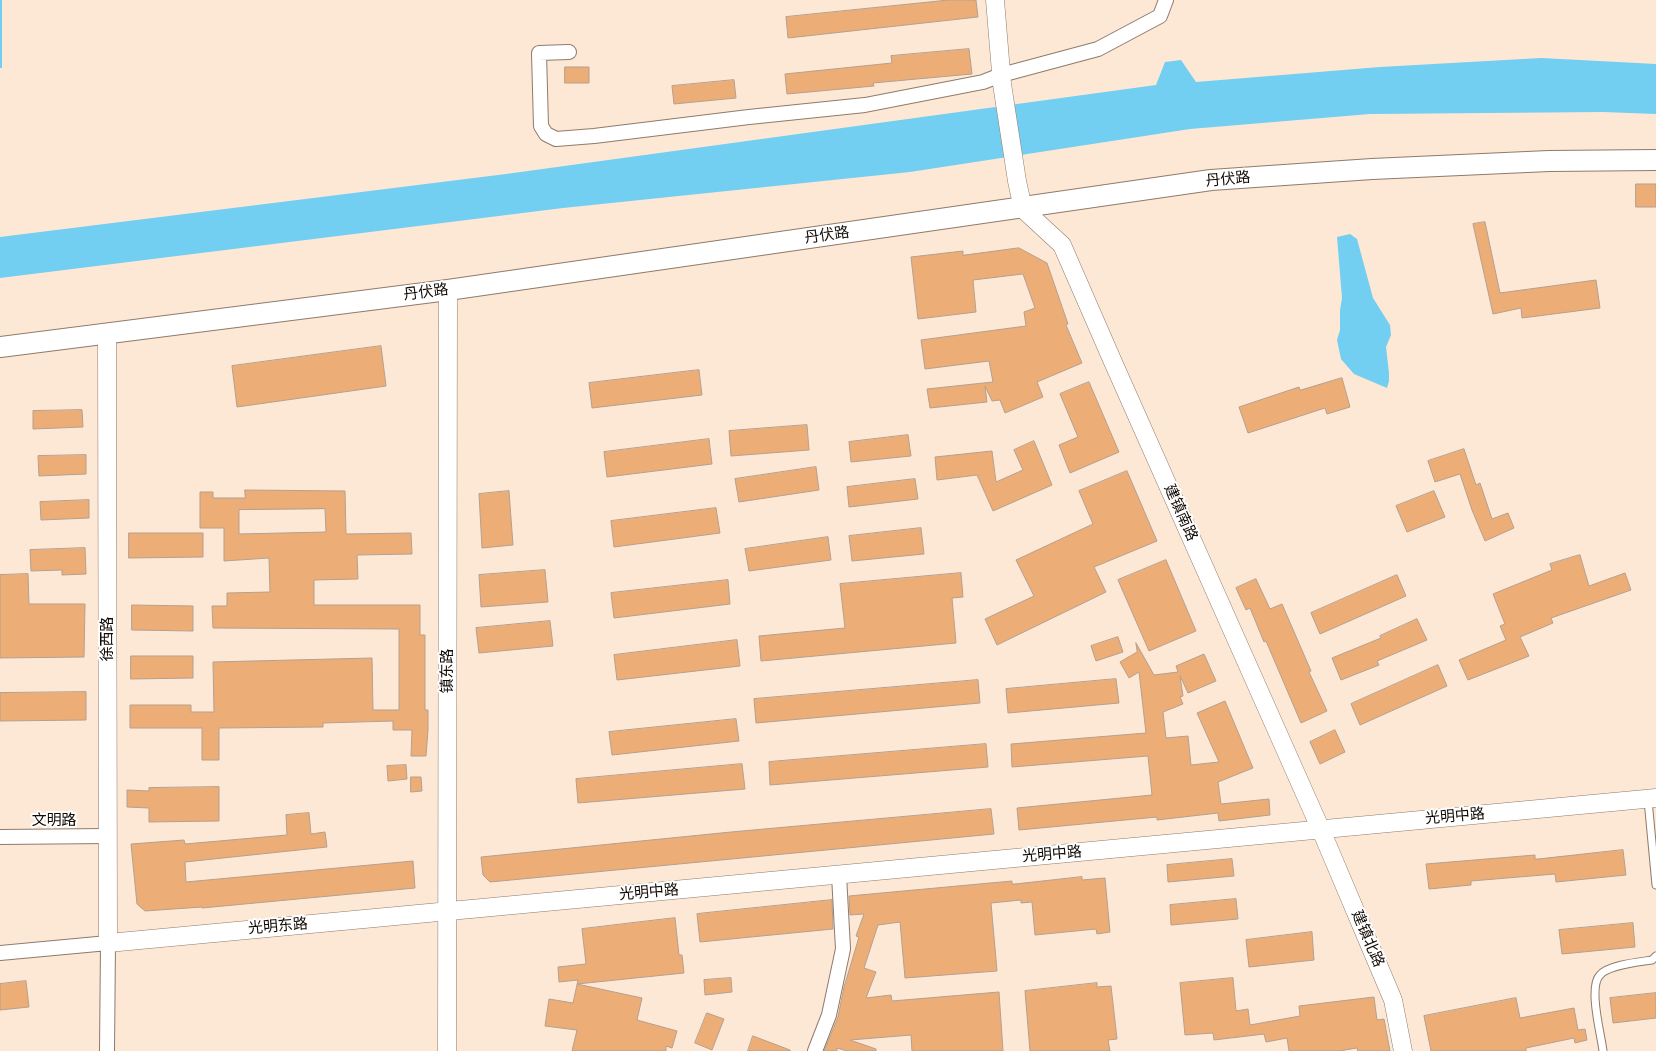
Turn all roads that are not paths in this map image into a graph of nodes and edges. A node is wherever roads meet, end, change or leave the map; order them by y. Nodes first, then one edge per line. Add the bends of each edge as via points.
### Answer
1 (995, 0) edge
2 (1166, 0) edge
3 (569, 52) dead end
4 (1002, 82) junction
5 (1656, 160) edge
6 (1023, 208) junction
7 (448, 290) junction
8 (107, 334) junction
9 (0, 346) edge
10 (1652, 799) edge
11 (1321, 830) junction
12 (108, 836) junction
13 (0, 837) edge
14 (839, 875) junction
15 (1656, 885) edge
16 (448, 911) junction
17 (108, 944) junction
18 (0, 953) edge
19 (1656, 956) edge
20 (107, 1051) edge
21 (447, 1051) edge
22 (815, 1051) edge
23 (1403, 1051) edge
24 (1603, 1051) edge

1 - 4 street
2 - 4 street via 1160,16 1098,49
3 - 4 street via 539,53 541,126 546,134 556,139 866,105 983,82
4 - 6 street
5 - 6 main road, 丹伏路 via 1372,169 1221,180
6 - 7 main road, 丹伏路
6 - 11 street, 建镇南路 via 1062,245
7 - 8 main road, 丹伏路
7 - 16 street, 镇东路
8 - 9 main road, 丹伏路
8 - 12 street, 徐西路
10 - 11 street, 光明中路
10 - 15 lane
11 - 14 street, 光明中路
11 - 23 street, 建镇北路 via 1393,1000
12 - 13 street, 文明路
12 - 17 street, 徐西路
14 - 16 street, 光明中路
14 - 22 street via 843,948 829,1015
16 - 17 street, 光明东路
16 - 21 street, 镇东路
17 - 18 street
17 - 20 street
19 - 24 lane via 1652,960 1610,968 1600,974 1594,985

